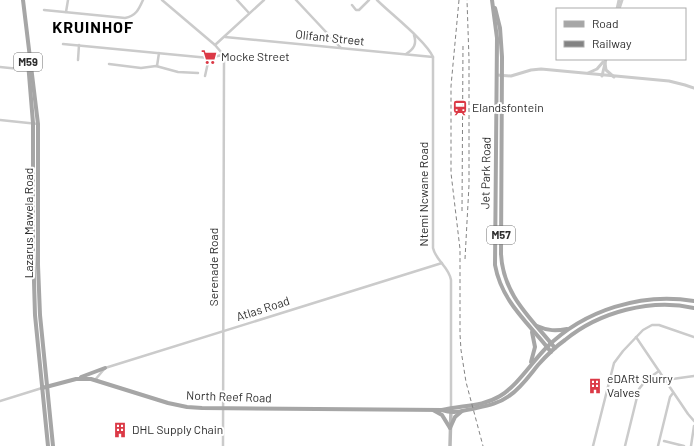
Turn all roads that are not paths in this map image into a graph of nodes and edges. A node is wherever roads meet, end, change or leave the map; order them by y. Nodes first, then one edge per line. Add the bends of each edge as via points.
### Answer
1 (22, 0) edge
2 (68, 0) edge
3 (143, 0) edge
4 (162, 0) edge
5 (237, 0) edge
6 (264, 0) edge
7 (296, 0) edge
8 (369, 0) edge
9 (379, 0) edge
10 (493, 0) edge
11 (352, 6) dead end
12 (44, 10) dead end
13 (66, 12) junction
14 (249, 13) junction
15 (413, 33) junction
16 (225, 37) junction
17 (63, 44) dead end
18 (79, 45) junction
19 (215, 46) junction
20 (341, 48) junction
21 (159, 53) junction
22 (406, 54) junction
23 (222, 55) junction
24 (434, 57) junction
25 (209, 58) junction
26 (78, 60) dead end
27 (605, 61) edge
28 (109, 64) dead end
29 (157, 66) junction
30 (0, 67) edge
31 (30, 70) junction
32 (198, 73) dead end
33 (586, 74) junction
34 (497, 75) junction
35 (502, 75) junction
36 (205, 76) dead end
37 (601, 76) junction
38 (614, 77) junction
39 (694, 88) edge
40 (0, 120) edge
41 (33, 124) junction
42 (38, 124) junction
43 (442, 263) junction
44 (694, 301) edge
45 (694, 308) edge
46 (535, 324) junction
47 (531, 328) junction
48 (569, 329) junction
49 (223, 332) junction
50 (636, 337) junction
51 (694, 337) edge
52 (551, 343) junction
53 (547, 347) junction
54 (555, 348) junction
55 (551, 352) junction
56 (530, 364) junction
57 (105, 368) junction
58 (659, 371) junction
59 (694, 376) edge
60 (79, 378) junction
61 (95, 380) junction
62 (665, 380) junction
63 (44, 387) junction
64 (673, 393) junction
65 (0, 401) edge
66 (485, 404) junction
67 (223, 409) junction
68 (430, 409) junction
69 (464, 409) junction
70 (451, 410) junction
71 (47, 412) junction
72 (694, 421) edge
73 (694, 426) edge
74 (450, 428) junction
75 (664, 441) dead end
76 (48, 446) edge
77 (53, 446) edge
78 (223, 446) edge
79 (450, 446) edge
80 (593, 446) edge
81 (625, 446) edge
82 (658, 446) edge
83 (684, 446) edge
84 (691, 446) edge

1 - 31 main road, Lazarus Mawela Road / M59
2 - 13 street
3 - 13 street via 136,12 128,17
4 - 19 street
5 - 14 street
6 - 14 street
7 - 20 street
8 - 11 street via 359,10
9 - 15 street
10 - 34 main road, Jet Park Road / M57 via 497,36
10 - 35 main road, Jet Park Road / M57 via 502,46
12 - 13 street
14 - 16 street
15 - 22 street via 415,44
15 - 24 street
16 - 19 street
16 - 20 street, Olifant Street
17 - 18 street
18 - 21 street
18 - 26 street
19 - 23 street
20 - 22 street, Olifant Street
21 - 25 street
21 - 29 street
22 - 24 street, Olifant Street
23 - 25 street
23 - 49 street, Serenade Road
24 - 43 street, Ntemi Ncwane Road via 433,248
25 - 36 street
27 - 33 street via 596,70
27 - 37 street
27 - 38 street via 606,70
28 - 29 street via 141,68
29 - 32 street via 178,72
30 - 31 street
31 - 41 main road, Lazarus Mawela Road / M59
31 - 42 main road, Lazarus Mawela Road / M59
33 - 35 street via 531,70 514,76
33 - 37 street
34 - 35 street
34 - 47 main road, Jet Park Road / M57 via 495,265 504,294
35 - 46 main road, Jet Park Road / M57 via 501,261 504,277 512,294
37 - 38 street
38 - 39 street via 669,81
40 - 41 street
41 - 42 street
41 - 63 main road, Lazarus Mawela Road / M59 via 34,295
42 - 63 main road, Lazarus Mawela Road / M59 via 38,265
43 - 49 street, Atlas Road
43 - 70 street, Ntemi Ncwane Road via 452,280
44 - 48 main road via 665,299 630,303 604,311
45 - 54 main road via 652,306 613,314 578,330
46 - 48 main road via 545,330
46 - 52 main road, Jet Park Road / M57
47 - 53 main road, Jet Park Road / M57
47 - 56 main road via 535,347
48 - 52 main road
49 - 57 street, Atlas Road
49 - 67 street, Serenade Road
50 - 51 street via 647,327 655,324
50 - 58 street
50 - 80 street via 614,363
52 - 53 main road, North Reef Road
52 - 54 main road, Jet Park Road / M57
53 - 55 main road, Jet Park Road / M57
53 - 56 main road, North Reef Road
54 - 55 main road, North Reef Road
55 - 66 main road, North Reef Road via 511,395 498,402
56 - 66 main road, North Reef Road via 504,394
57 - 60 main road
57 - 61 street
58 - 62 street
58 - 81 street via 646,380 639,389
59 - 62 street
60 - 61 main road, North Reef Road
60 - 63 main road, North Reef Road
61 - 67 main road, North Reef Road via 178,406
62 - 64 street
63 - 65 street, North Reef Road
63 - 71 main road, Lazarus Mawela Road / M59
64 - 72 street
64 - 82 street
66 - 69 main road, North Reef Road
67 - 68 main road, North Reef Road
67 - 78 street, Serenade Road
68 - 70 main road, North Reef Road
68 - 74 main road via 442,415
69 - 70 main road, North Reef Road
69 - 74 main road via 455,417
70 - 74 main road, Ntemi Ncwane Road
71 - 76 main road, Lazarus Mawela Road / M59
71 - 77 main road, Lazarus Mawela Road / M59
73 - 84 street
74 - 79 main road, Ntemi Ncwane Road
75 - 83 street

